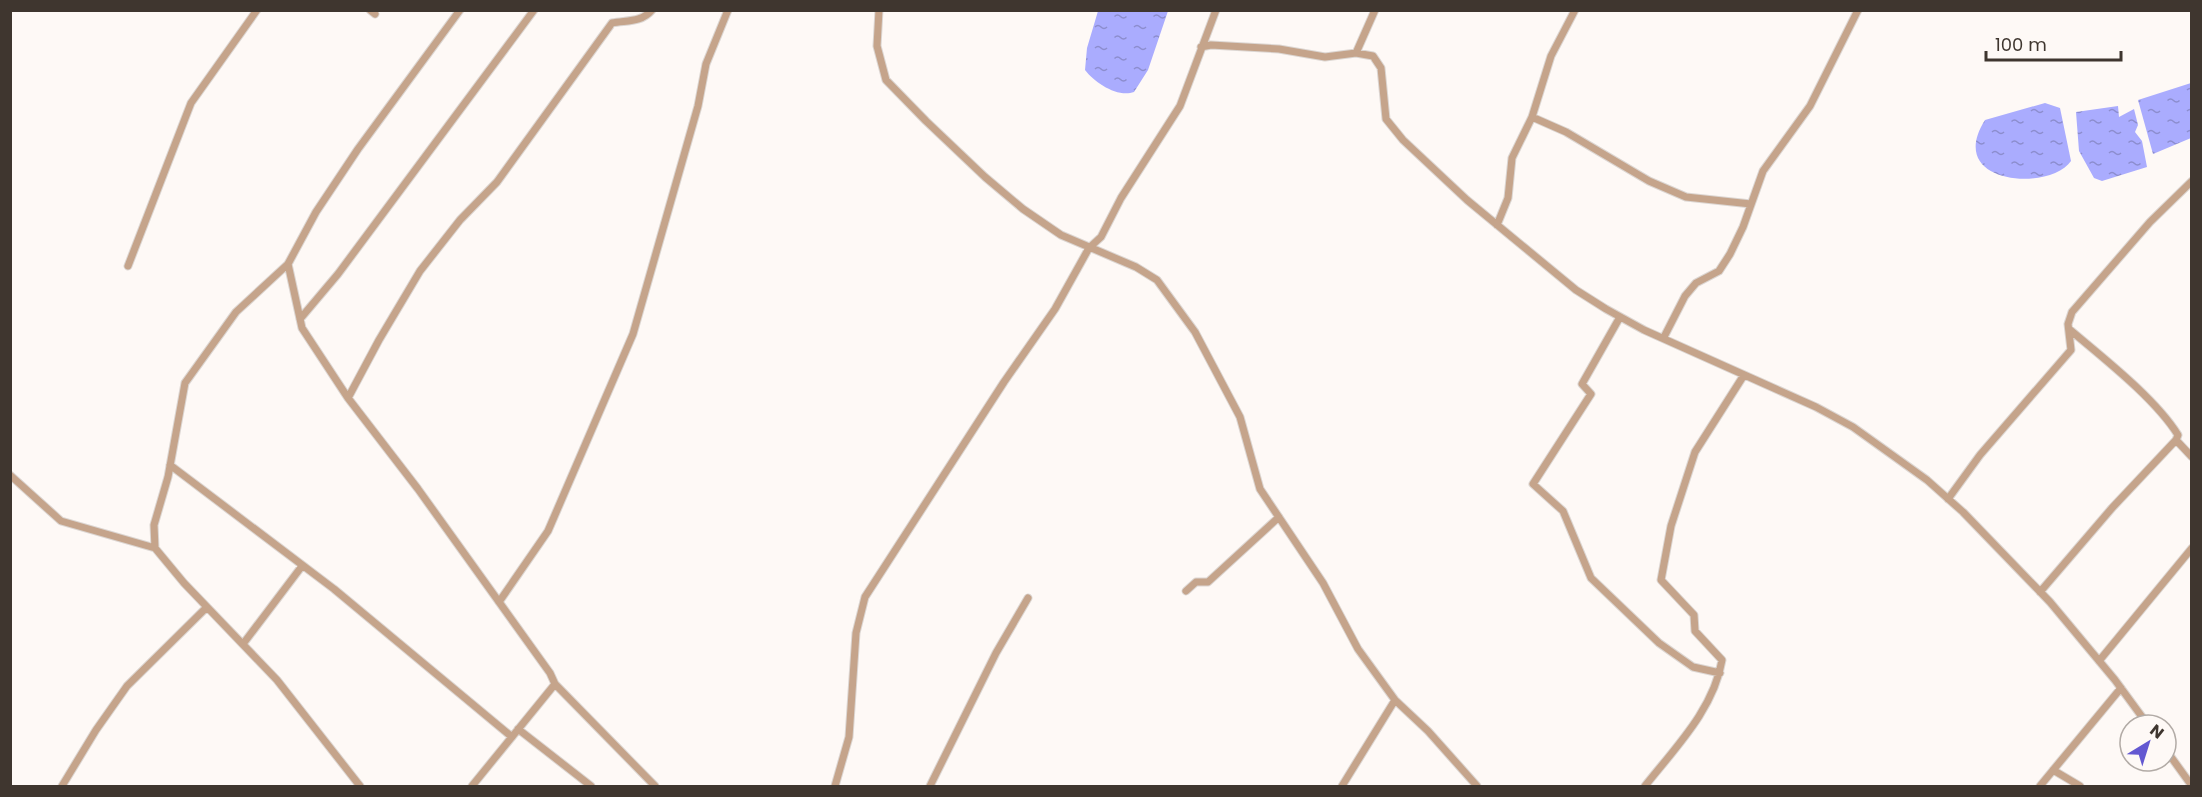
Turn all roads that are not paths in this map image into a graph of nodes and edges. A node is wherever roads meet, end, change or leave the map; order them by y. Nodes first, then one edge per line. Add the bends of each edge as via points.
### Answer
1 (258, 10) edge
2 (460, 10) edge
3 (534, 10) edge
4 (652, 10) edge
5 (728, 10) edge
6 (879, 10) edge
7 (1216, 10) edge
8 (1376, 10) edge
9 (1575, 10) edge
10 (1858, 10) edge
11 (1202, 47) junction
12 (1356, 53) junction
13 (1532, 117) junction
14 (2192, 181) edge
15 (2188, 189) edge
16 (1751, 204) junction
17 (1497, 225) junction
18 (1089, 248) junction
19 (288, 264) junction
20 (128, 266) dead end
21 (1620, 317) junction
22 (300, 319) junction
23 (2068, 329) junction
24 (1664, 337) junction
25 (1744, 375) junction
26 (348, 398) junction
27 (2176, 440) junction
28 (2192, 457) edge
29 (170, 465) junction
30 (10, 475) edge
31 (1948, 498) junction
32 (1279, 518) junction
33 (155, 548) junction
34 (2192, 548) edge
35 (302, 566) junction
36 (1186, 591) dead end
37 (2040, 592) junction
38 (1028, 598) dead end
39 (499, 602) junction
40 (207, 607) junction
41 (243, 644) junction
42 (2099, 661) junction
43 (1720, 673) junction
44 (555, 684) junction
45 (2121, 688) junction
46 (1395, 700) junction
47 (2139, 713) edge
48 (518, 729) junction
49 (512, 737) junction
50 (2178, 767) edge
51 (2053, 770) junction
52 (62, 786) edge
53 (360, 786) edge
54 (472, 786) edge
55 (591, 786) edge
56 (655, 786) edge
57 (835, 786) edge
58 (930, 786) edge
59 (1341, 786) edge
60 (1477, 786) edge
61 (1645, 786) edge
62 (2040, 786) edge
63 (2080, 786) edge
64 (2192, 786) edge

1 - 20 street via 191,103
2 - 19 street via 358,149 316,212
3 - 22 street via 338,274
4 - 26 street via 632,22 612,23 497,182 460,219 420,271
5 - 39 street via 706,64 698,106 633,334 548,531
6 - 18 street via 877,46 886,80 1023,209 1061,235
7 - 11 street
8 - 12 street
9 - 13 street via 1551,56
10 - 16 street via 1810,106 1763,171
11 - 12 street via 1279,49 1325,57
11 - 18 street via 1180,106 1121,198 1101,237
12 - 17 street via 1373,56 1381,68 1386,119
13 - 16 street via 1686,197
13 - 17 street via 1512,158 1508,198
14 - 15 street
15 - 23 street via 2088,290 2072,312
16 - 24 street via 1719,271 1696,283 1685,296
17 - 21 street via 1576,290
18 - 32 street via 1157,280 1195,332 1240,417 1260,489
18 - 57 street via 1055,309 865,597 856,633 849,737
19 - 22 street
19 - 29 street via 236,312 184,383
21 - 24 street
21 - 43 street via 1582,384 1591,394 1533,484 1563,511 1591,578 1659,644 1693,667
22 - 26 street
23 - 27 street via 2156,407 2178,435
23 - 31 street via 2071,350
24 - 25 street
25 - 31 street via 1853,427
25 - 43 street via 1695,452 1671,526 1661,580 1694,615 1695,632 1722,660
26 - 39 street
27 - 28 street
27 - 37 street
29 - 33 street via 154,525
29 - 35 street
30 - 33 street via 61,521
31 - 37 street
32 - 36 street via 1208,582 1196,582
32 - 46 street via 1323,583 1358,649
33 - 40 street
34 - 42 street
35 - 41 street
35 - 49 street
37 - 42 street
38 - 58 street
39 - 44 street
40 - 41 street
40 - 52 street via 127,686
41 - 53 street via 277,680
42 - 45 street
43 - 61 street via 1708,704
44 - 48 street
44 - 56 street
45 - 47 street
45 - 51 street
46 - 59 street
46 - 60 street
48 - 49 street
48 - 55 street
49 - 54 street
50 - 64 street
51 - 62 street
51 - 63 street

